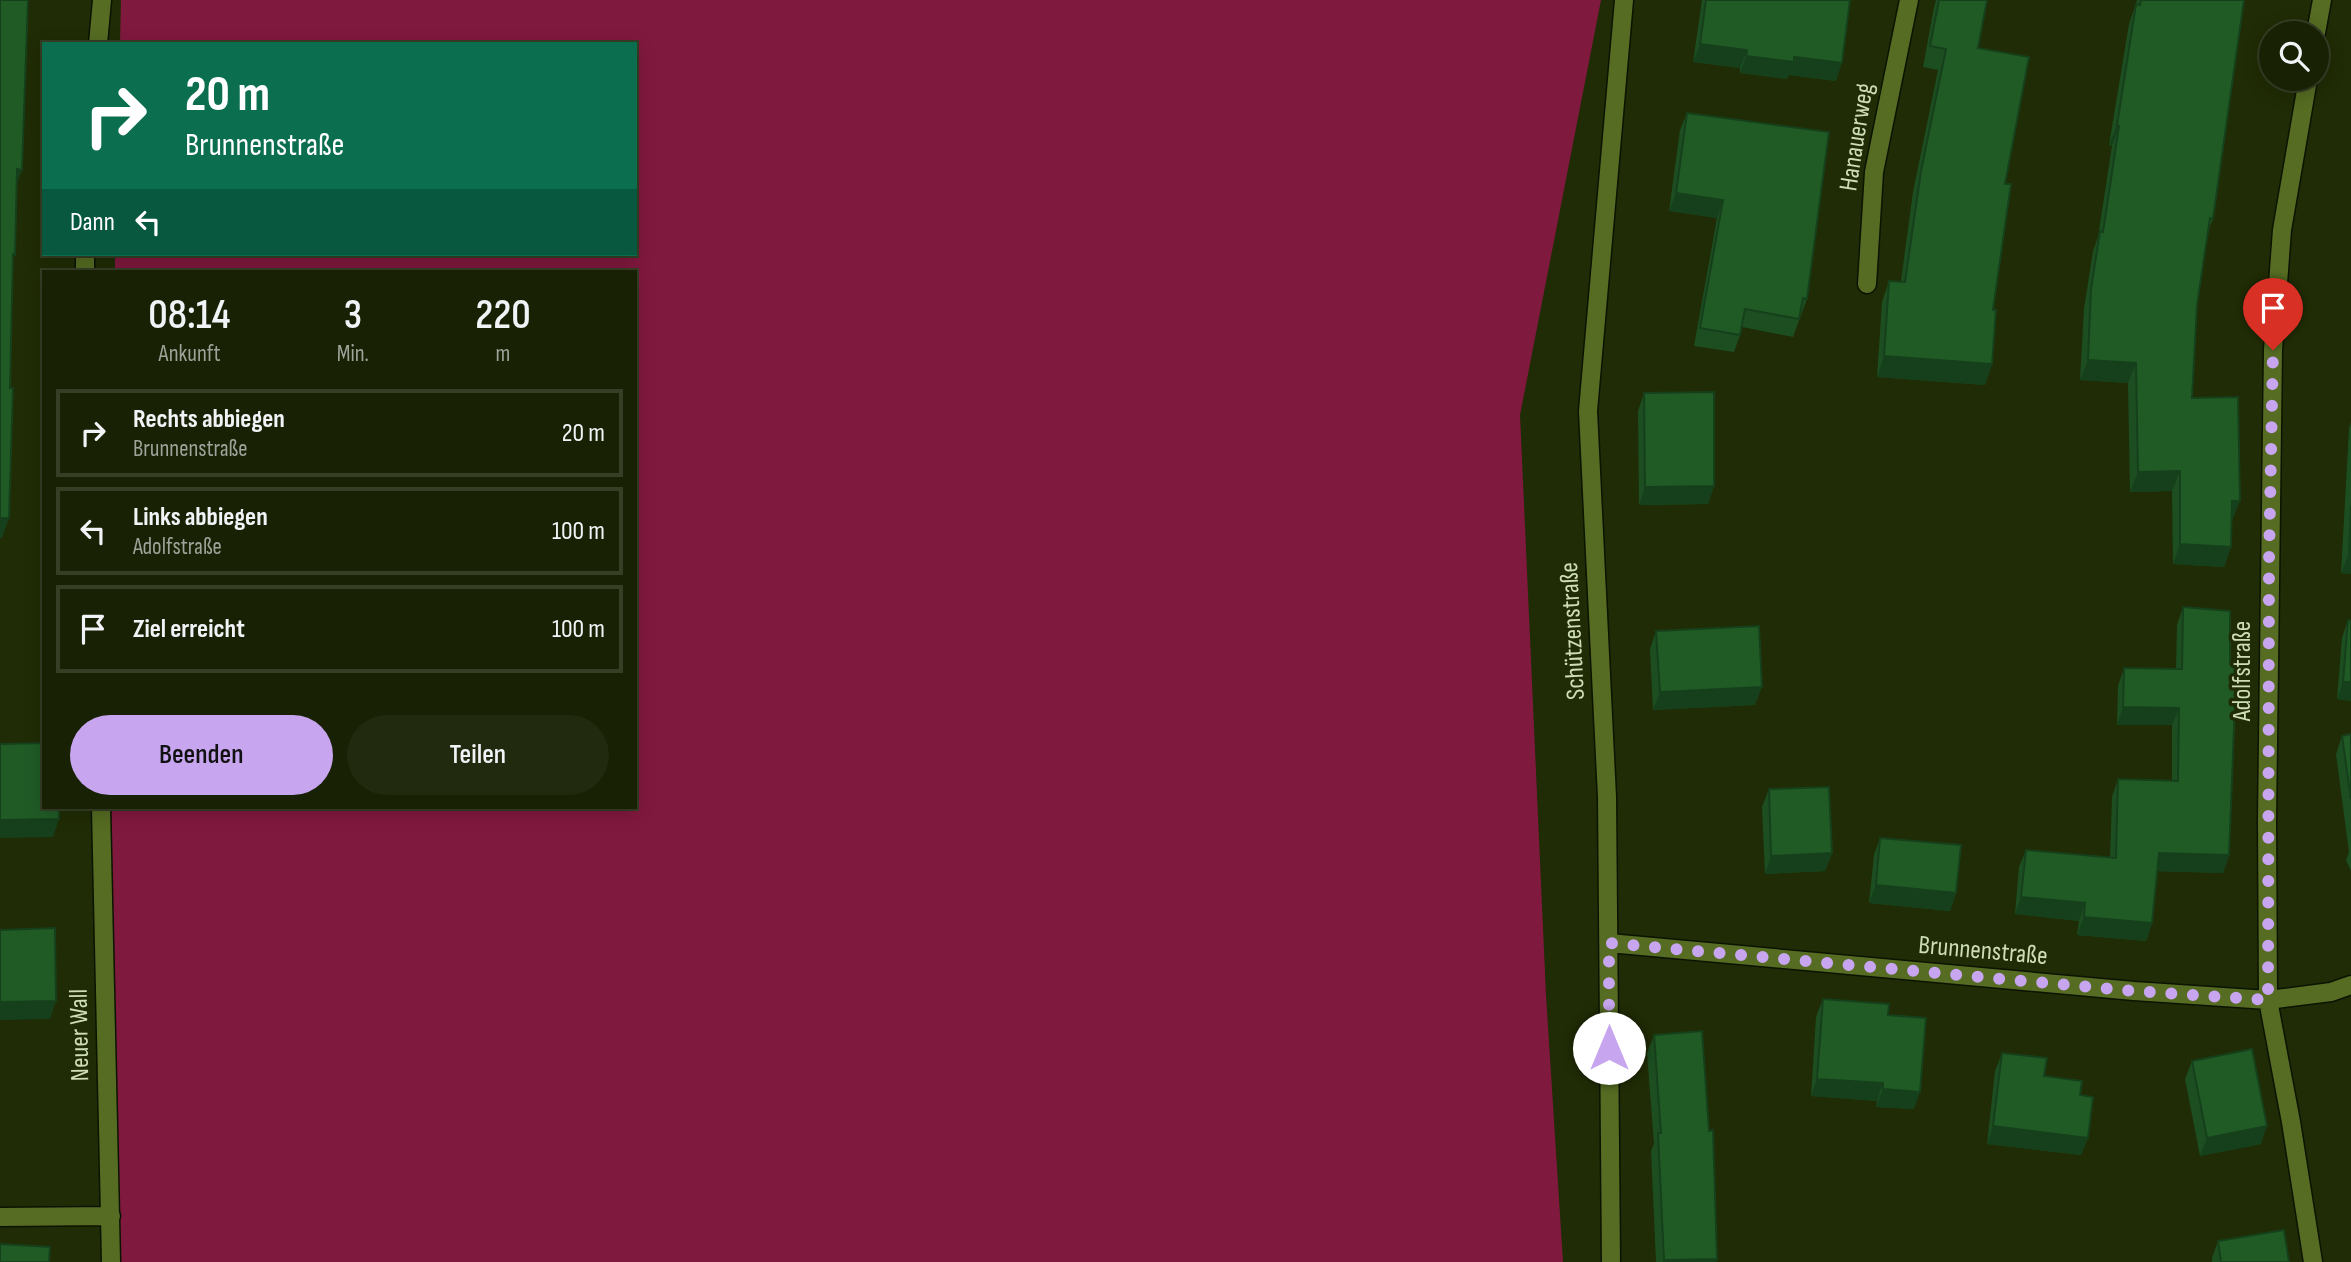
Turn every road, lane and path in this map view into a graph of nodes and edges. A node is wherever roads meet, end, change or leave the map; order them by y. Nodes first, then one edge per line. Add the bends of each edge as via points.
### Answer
1 (102, 0) edge
2 (1624, 0) edge
3 (1909, 0) edge
4 (2322, 0) edge
5 (2318, 21) edge
6 (98, 42) edge
7 (2306, 91) edge
8 (1867, 284) dead end
9 (101, 809) edge
10 (1609, 943) junction
11 (2351, 985) edge
12 (2268, 1000) junction
13 (111, 1216) junction
14 (0, 1217) edge
15 (111, 1262) edge
16 (1611, 1262) edge
17 (2313, 1262) edge

1 - 6 street
2 - 10 street, Schützenstraße via 1588,411 1607,797
3 - 8 street, Hanauerweg via 1874,172
4 - 5 street
7 - 12 street, Adolfstraße via 2282,230 2273,350
9 - 13 street, Neuer Wall
10 - 12 street, Brunnenstraße
10 - 16 street, Schützenstraße
11 - 12 street, Brunnenstraße
12 - 17 street, Adolfstraße
13 - 14 street
13 - 15 street, Neuer Wall

